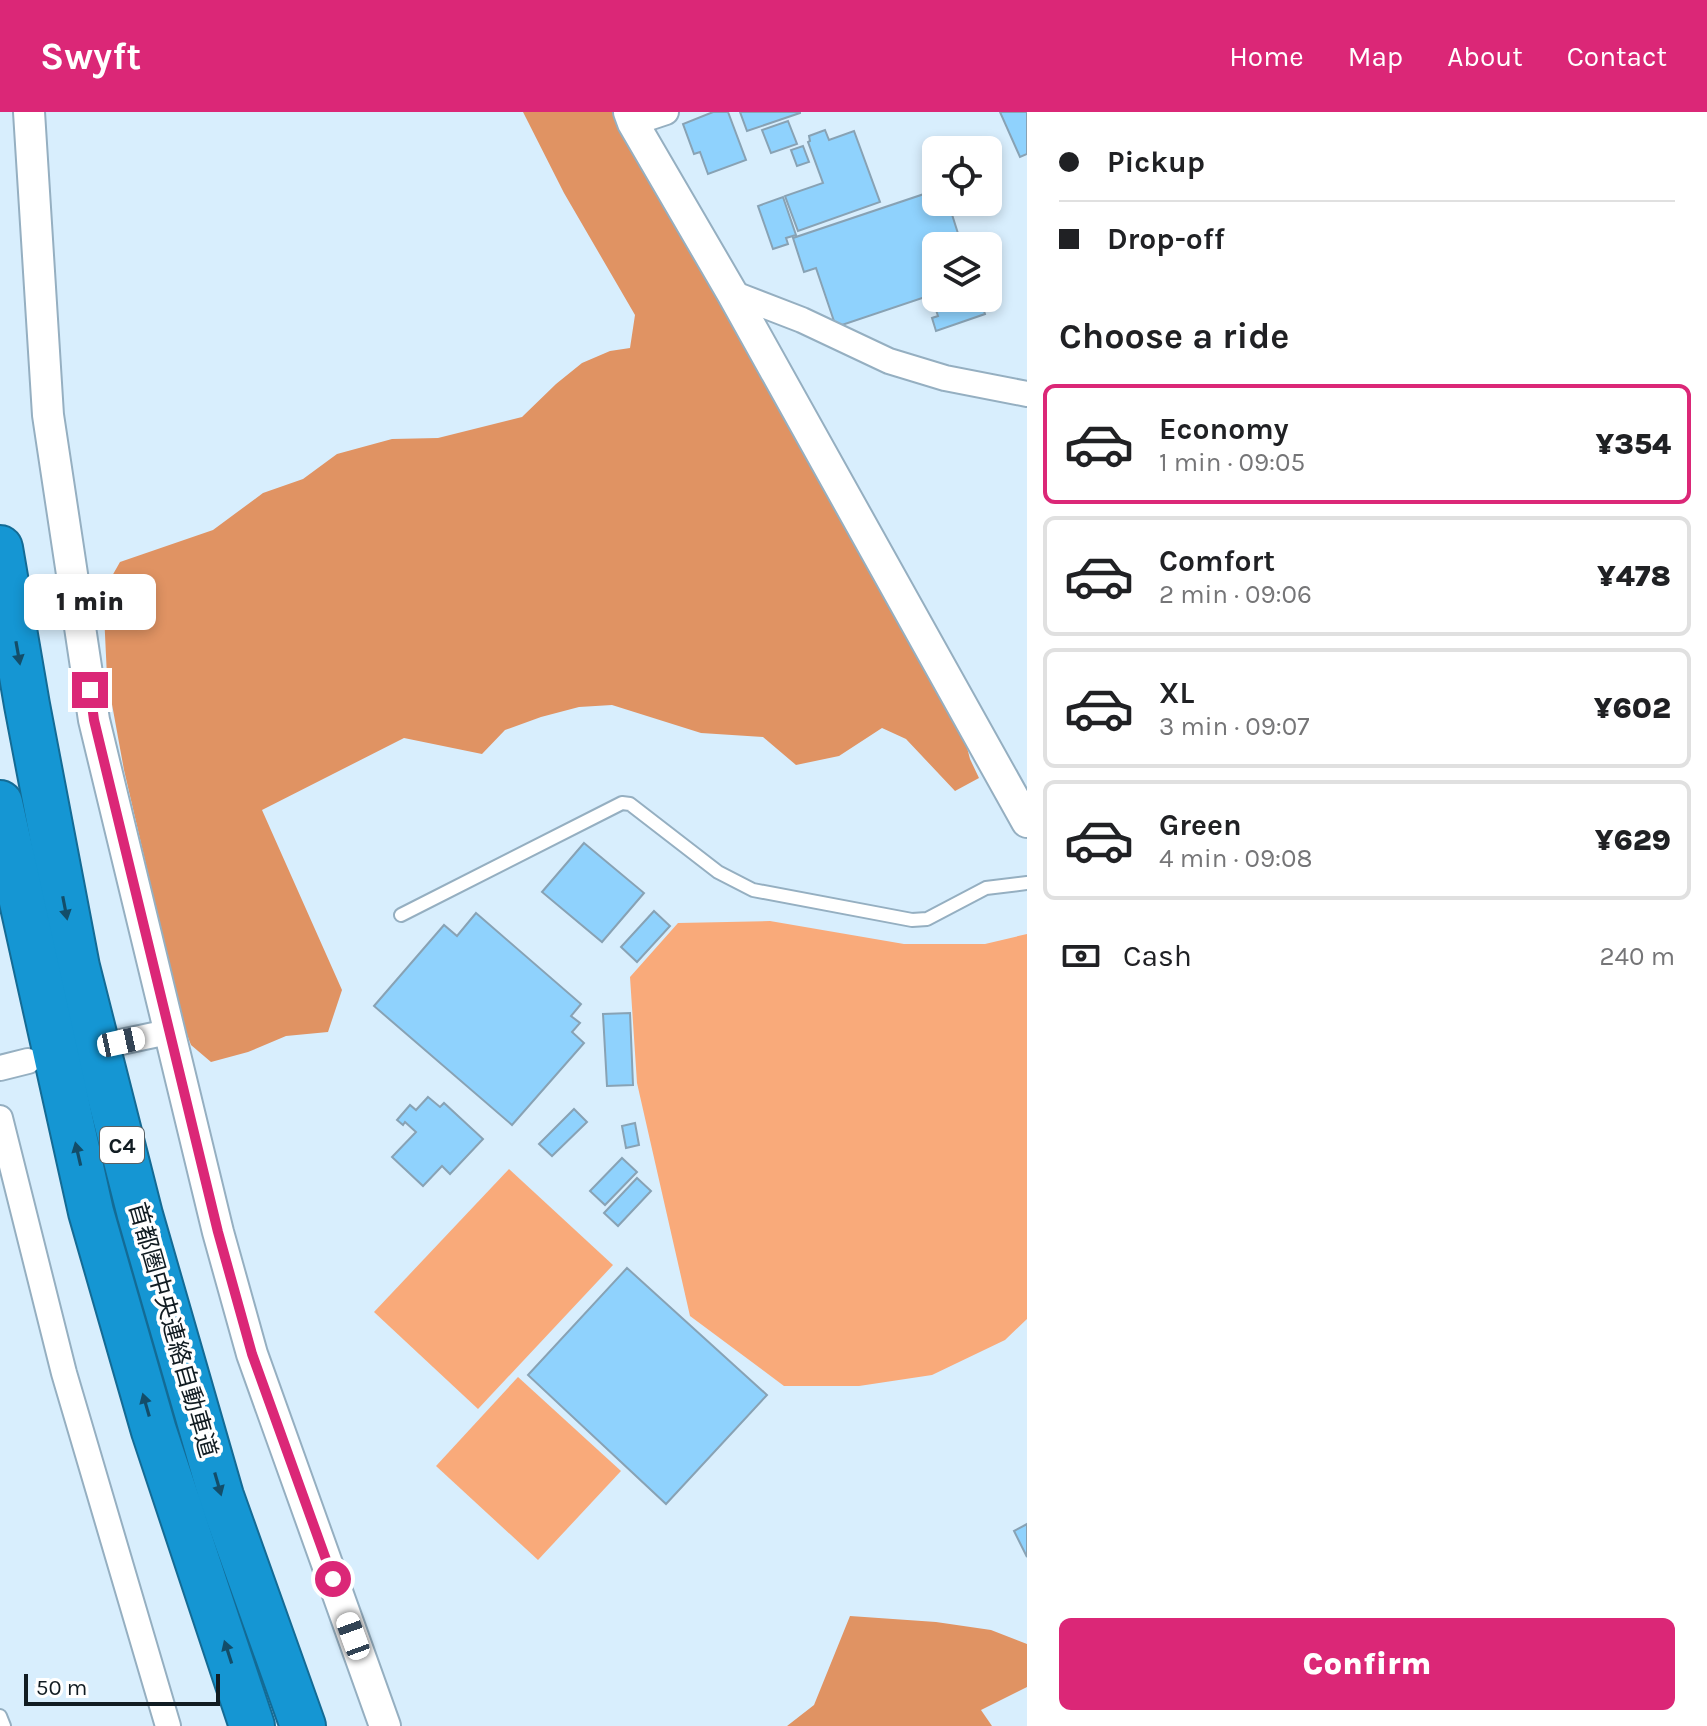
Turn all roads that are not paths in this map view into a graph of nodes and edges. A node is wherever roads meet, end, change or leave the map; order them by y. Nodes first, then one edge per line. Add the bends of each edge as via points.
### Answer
1 (29, 112) edge
2 (666, 112) edge
3 (631, 118) edge
4 (732, 293) junction
5 (1027, 394) edge
6 (0, 548) edge
7 (0, 803) edge
8 (1027, 822) edge
9 (1027, 883) edge
10 (401, 915) dead end
11 (168, 1032) junction
12 (121, 1042) dead end
13 (28, 1061) dead end
14 (0, 1068) edge
15 (0, 1118) edge
16 (0, 1716) edge
17 (4, 1726) edge
18 (168, 1726) edge
19 (252, 1726) edge
20 (303, 1726) edge
21 (385, 1726) edge

1 - 11 street via 48,415 94,720
2 - 3 street
3 - 4 street
4 - 5 street via 889,361
4 - 8 street
6 -> 20 highway, 首都圏中央連絡自動車道 / C4 via 77,967 136,1200 221,1496
19 -> 7 highway, 首都圏中央連絡自動車道 / C4 via 154,1431 91,1212
9 - 10 lane via 986,888 927,919 912,920 753,890 718,872 622,803
11 - 12 street
11 - 21 street via 252,1354
13 - 14 street
15 - 18 street via 64,1373
16 - 17 lane

